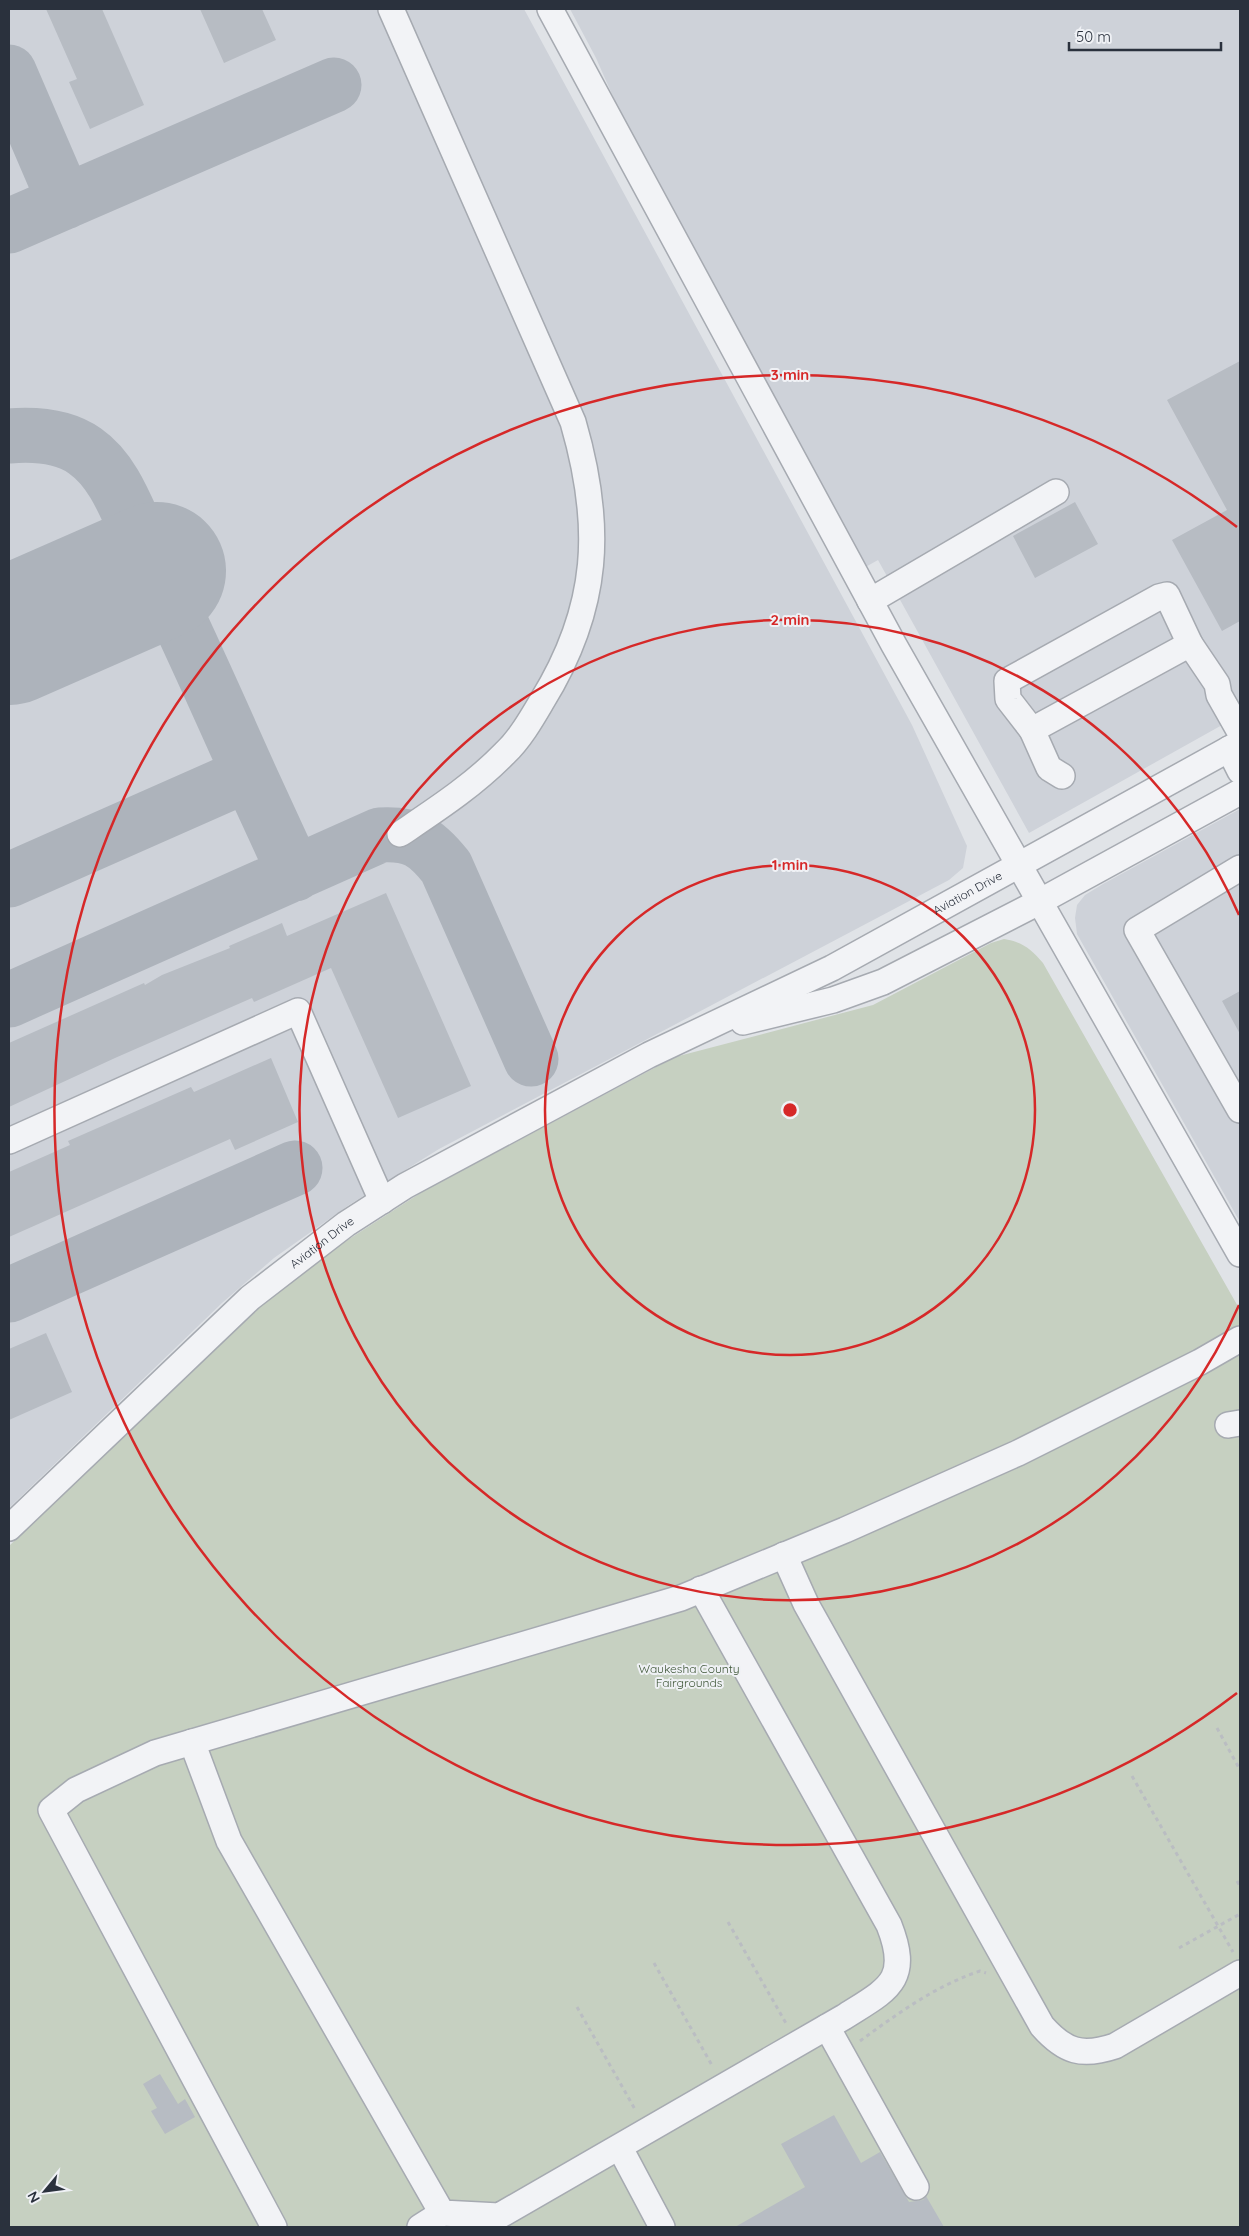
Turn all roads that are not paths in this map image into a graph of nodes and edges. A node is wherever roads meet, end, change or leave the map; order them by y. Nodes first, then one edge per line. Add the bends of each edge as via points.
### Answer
1 (391, 9) edge
2 (550, 9) edge
3 (1056, 492) dead end
4 (870, 601) junction
5 (1190, 644) junction
6 (1032, 730) junction
7 (1236, 741) edge
8 (1240, 772) edge
9 (1062, 776) dead end
10 (1240, 792) edge
11 (400, 834) dead end
12 (1018, 865) junction
13 (1240, 868) edge
14 (1039, 902) junction
15 (690, 1035) junction
16 (1240, 1110) edge
17 (9, 1141) edge
18 (382, 1201) junction
19 (1240, 1254) edge
20 (1240, 1339) edge
21 (9, 1528) edge
22 (784, 1555) junction
23 (701, 1589) junction
24 (192, 1742) junction
25 (1237, 1962) edge
26 (827, 2027) junction
27 (620, 2148) junction
28 (916, 2188) dead end
29 (442, 2213) junction
30 (274, 2227) edge
31 (420, 2227) edge
32 (662, 2227) edge

1 - 11 street via 573,422 586,466 592,503 591,568 583,615 562,670 507,752 460,794
2 - 4 street
3 - 4 street
4 - 12 street
5 - 6 street
5 - 6 street via 1167,595 1159,597 1008,681 1008,699
5 - 7 street via 1217,684
6 - 9 street via 1049,768
7 - 8 street
7 - 12 street, Aviation Drive
10 - 14 street, Aviation Drive
12 - 14 street
12 - 15 street, Aviation Drive via 832,968
13 - 16 street via 1137,930
14 - 15 street, Aviation Drive via 859,992
14 - 19 street
15 - 18 street, Aviation Drive via 471,1149
17 - 18 street via 298,1010
18 - 21 street, Aviation Drive via 300,1258 250,1298
20 - 22 street via 1018,1453
22 - 23 street
22 - 25 street via 810,1612 1042,2026 1055,2040 1073,2051 1096,2052 1115,2046
23 - 24 street via 681,1598
23 - 26 street via 898,1947 898,1966 892,1981 881,1993
24 - 29 street via 229,1841
24 - 30 street via 155,1753 76,1790 51,1810
26 - 27 street
26 - 28 street
27 - 29 street via 499,2216
27 - 32 street
29 - 31 street

